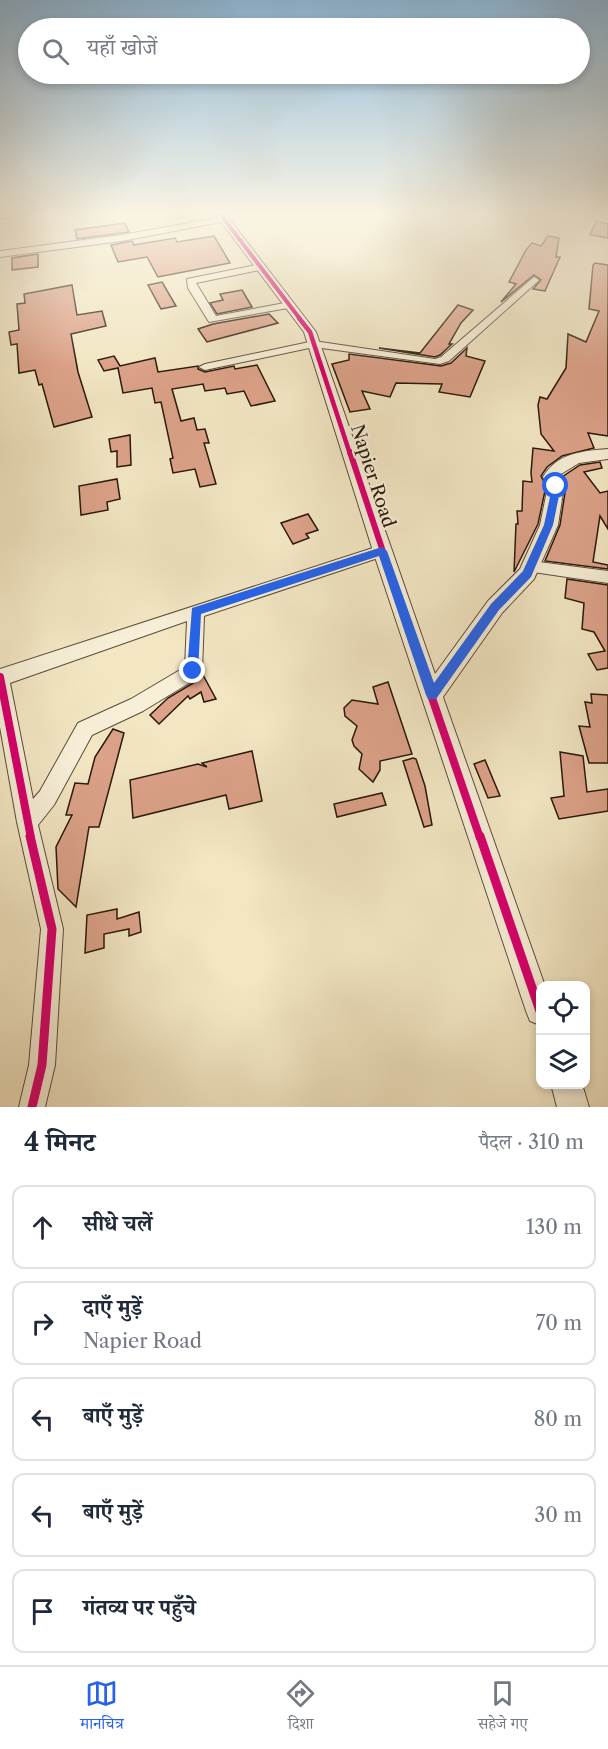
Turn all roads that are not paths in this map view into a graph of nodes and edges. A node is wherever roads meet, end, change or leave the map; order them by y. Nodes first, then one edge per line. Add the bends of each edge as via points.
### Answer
1 (258, 263) edge
2 (261, 267) junction
3 (534, 280) dead end
4 (290, 305) junction
5 (314, 344) junction
6 (206, 367) dead end
7 (608, 454) edge
8 (382, 551) junction
9 (531, 567) junction
10 (608, 577) edge
11 (196, 611) junction
12 (0, 678) edge
13 (432, 695) junction
14 (27, 822) junction
15 (536, 999) edge
16 (568, 1089) edge
17 (32, 1107) edge
18 (573, 1107) edge

1 - 2 street, Napier Road
2 - 4 street, Napier Road
2 - 4 street via 190,281 213,320
3 - 5 street via 445,359 436,362
4 - 5 street, Napier Road
5 - 6 street
5 - 8 street, Napier Road
7 - 9 street via 570,460 554,469 551,477 556,486 549,525
8 - 11 street
8 - 13 street, Napier Road
9 - 10 street
9 - 13 street via 495,607
11 - 12 street
11 - 14 street via 193,671 137,705 85,729 48,798
12 - 14 street
13 - 15 street, Napier Road
14 - 17 street via 52,929 42,1065
16 - 18 street

